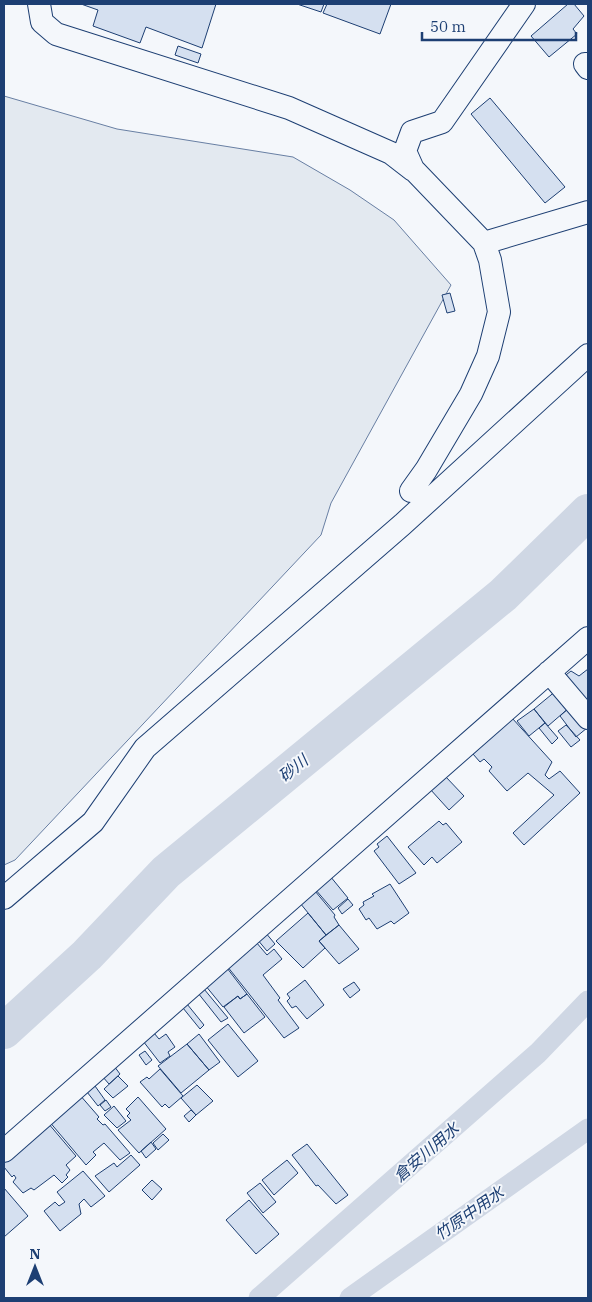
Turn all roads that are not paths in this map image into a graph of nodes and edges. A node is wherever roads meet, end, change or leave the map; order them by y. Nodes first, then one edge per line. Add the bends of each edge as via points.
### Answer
1 (39, 4) edge
2 (524, 4) edge
3 (414, 171) junction
4 (588, 212) edge
5 (484, 243) junction
6 (588, 355) edge
7 (411, 491) dead end
8 (588, 638) edge
9 (549, 672) junction
10 (588, 718) edge
11 (4, 898) edge
12 (4, 1151) edge

1 - 3 street via 42,22 56,34 289,108 392,153
2 - 3 street via 442,122 412,132 405,151
3 - 5 street
4 - 5 street
5 - 7 street via 499,312 488,356 471,394
6 - 11 street via 403,524 145,748 93,822
8 - 9 street
9 - 10 street
9 - 12 street

